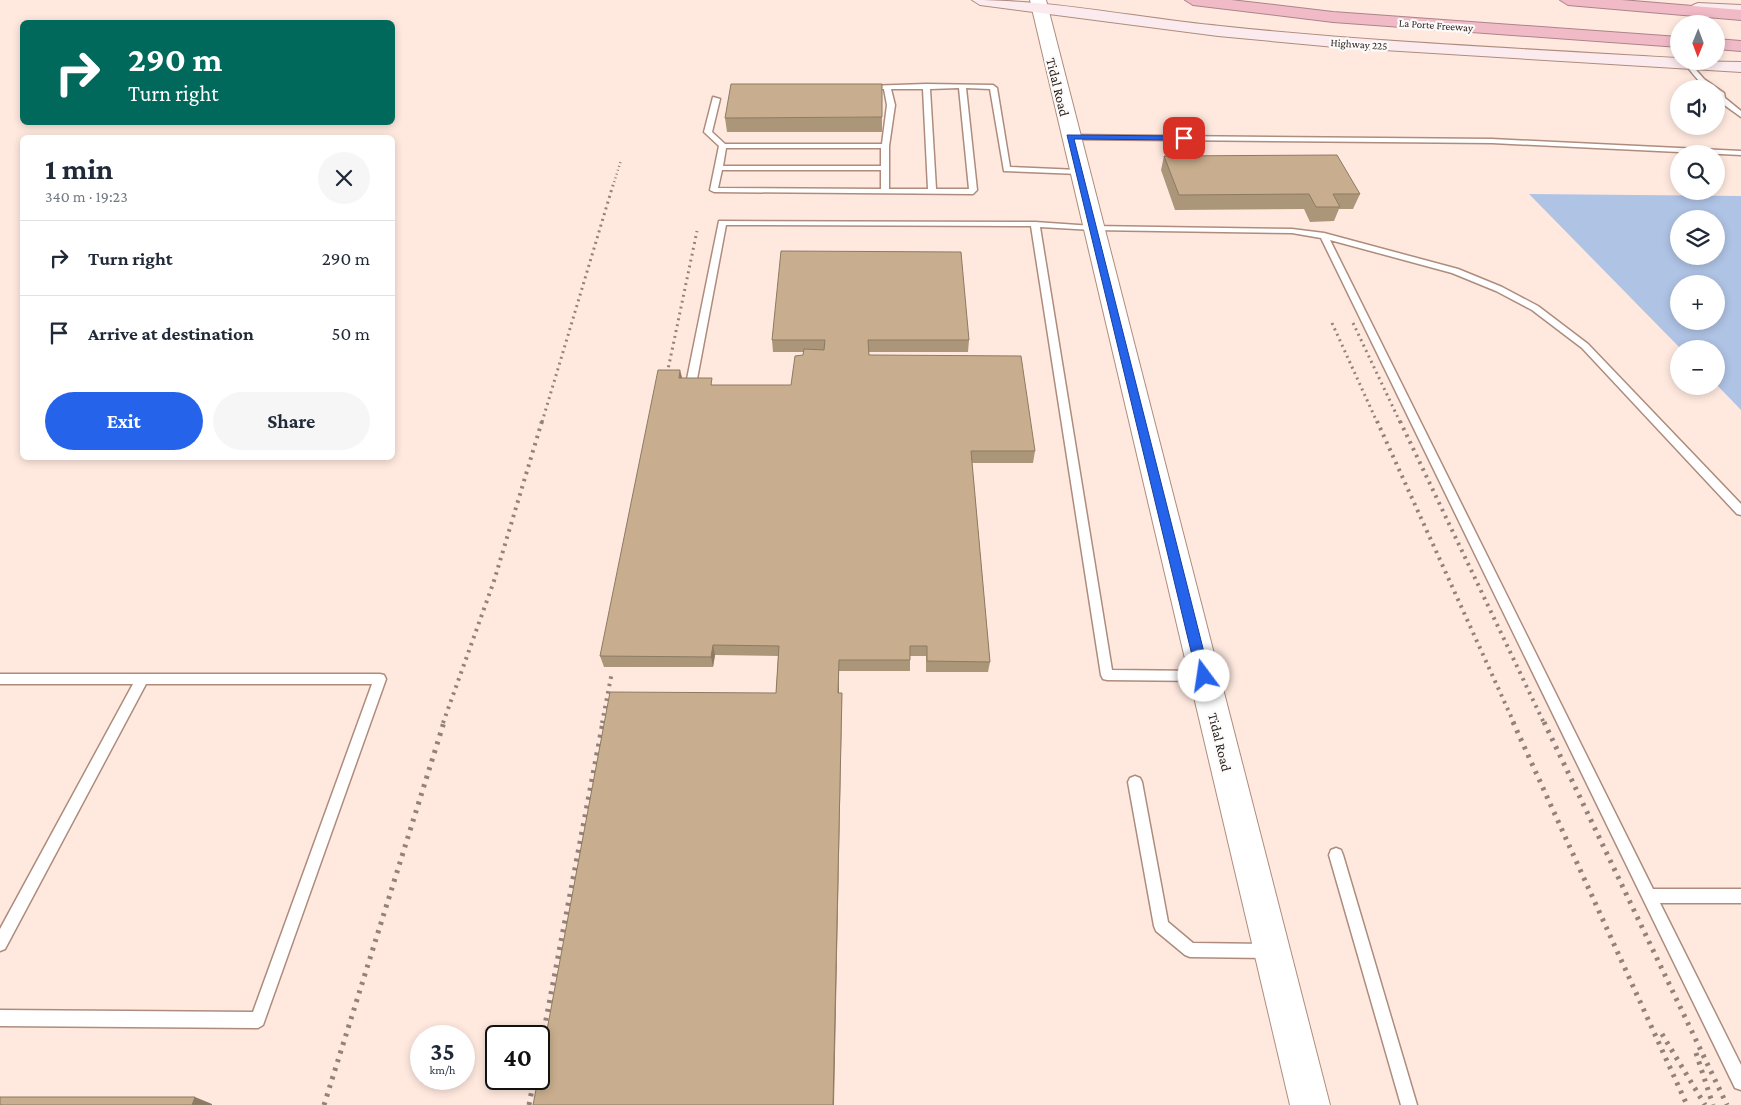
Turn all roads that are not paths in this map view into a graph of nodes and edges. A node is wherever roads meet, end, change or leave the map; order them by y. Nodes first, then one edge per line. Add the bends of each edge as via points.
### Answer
1 (980, 0) edge
2 (1081, 0) edge
3 (1193, 0) edge
4 (1569, 0) edge
5 (1038, 4) edge
6 (1741, 10) edge
7 (1102, 16) junction
8 (1741, 16) edge
9 (1725, 28) edge
10 (1741, 29) edge
11 (1670, 41) edge
12 (1725, 45) edge
13 (1741, 46) edge
14 (1670, 63) edge
15 (1725, 66) edge
16 (1741, 67) edge
17 (1693, 70) edge
18 (1702, 80) edge
19 (926, 86) junction
20 (962, 86) junction
21 (861, 87) edge
22 (887, 87) junction
23 (716, 99) dead end
24 (1725, 103) edge
25 (1741, 115) edge
26 (1070, 136) junction
27 (723, 146) junction
28 (885, 146) junction
29 (1741, 153) edge
30 (718, 168) junction
31 (885, 168) junction
32 (1079, 172) junction
33 (884, 192) junction
34 (932, 192) junction
35 (1035, 224) junction
36 (1093, 228) junction
37 (1324, 236) junction
38 (692, 379) edge
39 (1741, 510) edge
40 (1204, 676) junction
41 (0, 679) edge
42 (142, 679) junction
43 (1135, 782) dead end
44 (1336, 855) dead end
45 (1651, 896) junction
46 (1741, 896) edge
47 (0, 944) edge
48 (1272, 951) junction
49 (0, 1018) edge
50 (1741, 1082) edge
51 (1310, 1105) edge
52 (1409, 1105) edge

1 - 5 main road, Highway 225
2 - 7 main road via 1086,8
3 - 11 highway, La Porte Freeway via 1343,18
4 - 6 main road
4 - 8 highway
5 - 7 main road, Highway 225
5 - 26 street, Tidal Road
7 - 14 main road, Highway 225 via 1218,32 1335,42
9 - 10 highway
12 - 13 highway
15 - 16 main road, Highway 225
17 - 18 lane
19 - 20 lane
19 - 22 lane
19 - 34 lane
20 - 32 lane via 993,88 1007,169
20 - 34 lane via 973,190
21 - 22 lane
22 - 28 lane via 891,105
23 - 27 lane via 708,132
24 - 25 lane
26 - 29 lane via 1492,141
26 - 32 street, Tidal Road
27 - 28 lane
27 - 30 lane
28 - 31 lane
30 - 31 lane
30 - 33 lane via 714,190 718,192
31 - 33 lane
32 - 36 street, Tidal Road
33 - 34 lane
35 - 36 lane
35 - 38 lane via 722,224
35 - 40 lane via 1107,675
36 - 37 lane via 1246,230
36 - 40 street, Tidal Road
37 - 39 lane via 1454,272 1499,288 1535,308 1584,346
37 - 45 lane
40 - 48 street, Tidal Road
41 - 42 lane
42 - 47 lane
42 - 49 lane via 380,679 258,1020
43 - 48 lane via 1161,926 1190,950
44 - 52 lane
45 - 46 lane
45 - 50 lane
48 - 51 street, Tidal Road

